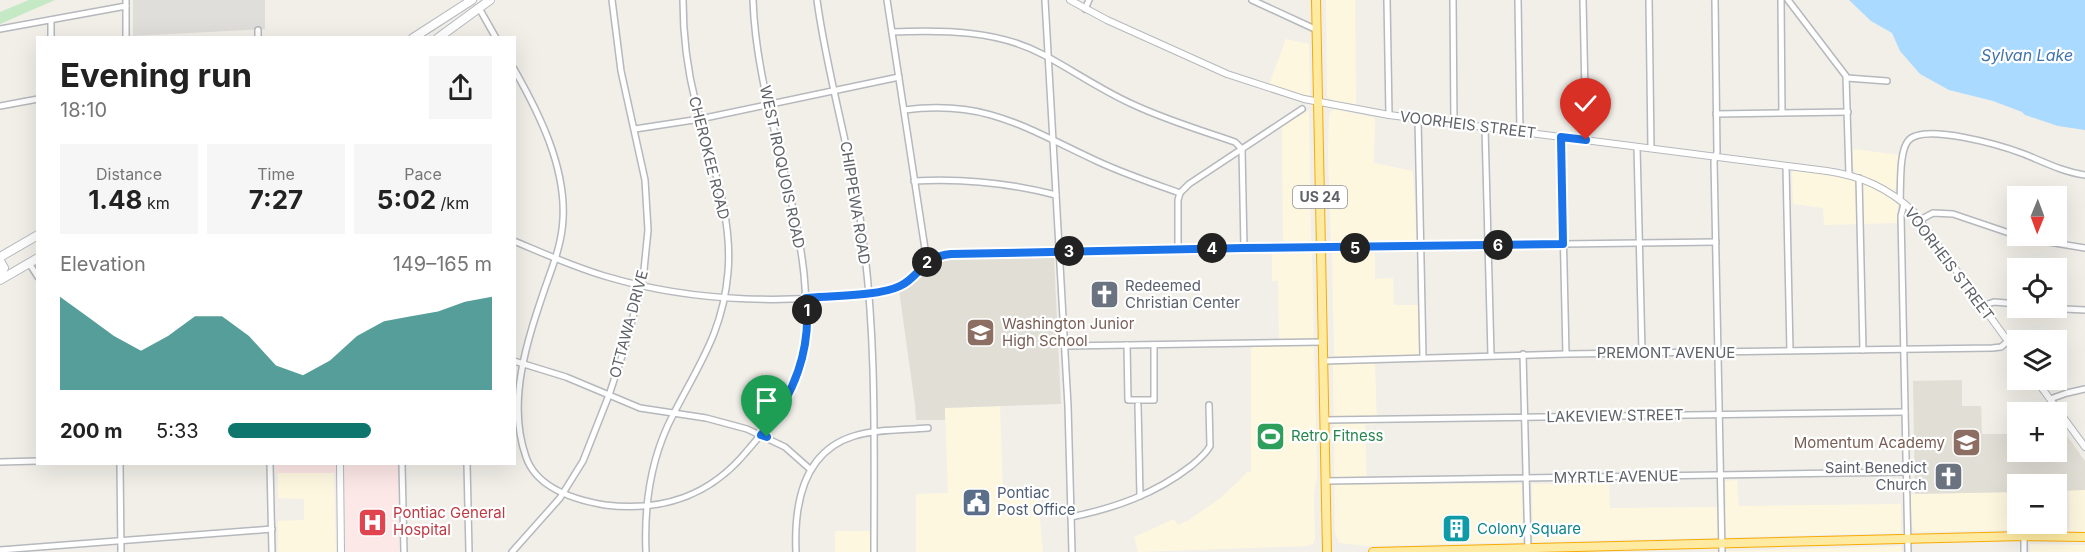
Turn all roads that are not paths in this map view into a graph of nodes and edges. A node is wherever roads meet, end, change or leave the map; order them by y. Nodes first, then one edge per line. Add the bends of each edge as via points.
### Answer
1 (472, 0) edge
2 (490, 0) edge
3 (612, 0) edge
4 (683, 0) edge
5 (753, 0) edge
6 (817, 0) edge
7 (887, 0) edge
8 (1045, 0) edge
9 (1070, 0) edge
10 (1089, 0) edge
11 (1252, 0) edge
12 (1316, 0) edge
13 (1387, 0) edge
14 (1453, 0) edge
15 (1518, 0) edge
16 (1584, 0) edge
17 (1649, 0) edge
18 (1715, 0) edge
19 (1781, 0) edge
20 (1788, 0) edge
21 (126, 3) edge
22 (479, 8) junction
23 (1085, 9) junction
24 (51, 20) junction
25 (438, 22) junction
26 (0, 29) edge
27 (258, 30) dead end
28 (1317, 30) junction
29 (892, 32) junction
30 (51, 36) edge
31 (126, 36) edge
32 (258, 36) edge
33 (415, 36) edge
34 (441, 36) edge
35 (495, 36) edge
36 (1048, 57) junction
37 (516, 73) edge
38 (899, 77) junction
39 (1847, 78) junction
40 (1887, 81) dead end
41 (835, 89) junction
42 (36, 99) edge
43 (1318, 101) junction
44 (770, 104) junction
45 (0, 106) edge
46 (1302, 109) dead end
47 (904, 110) junction
48 (1848, 112) junction
49 (1782, 113) junction
50 (1716, 114) junction
51 (1389, 115) junction
52 (700, 119) junction
53 (1418, 119) junction
54 (1455, 124) junction
55 (1485, 128) junction
56 (635, 129) junction
57 (1520, 132) junction
58 (1561, 137) junction
59 (1053, 139) junction
60 (1586, 140) junction
61 (1637, 147) junction
62 (1651, 148) junction
63 (1242, 149) junction
64 (1715, 157) junction
65 (1786, 166) junction
66 (1849, 175) junction
67 (2085, 175) edge
68 (1859, 178) junction
69 (914, 181) junction
70 (1180, 193) junction
71 (1056, 195) junction
72 (1902, 202) junction
73 (1920, 220) junction
74 (36, 236) edge
75 (516, 242) edge
76 (1716, 242) junction
77 (1640, 243) junction
78 (1563, 244) junction
79 (1488, 245) junction
80 (1421, 246) junction
81 (1244, 248) junction
82 (1321, 248) junction
83 (2085, 248) edge
84 (1178, 249) junction
85 (1059, 252) junction
86 (555, 258) junction
87 (0, 259) edge
88 (36, 259) edge
89 (927, 262) junction
90 (29, 263) junction
91 (0, 275) edge
92 (36, 275) edge
93 (0, 280) edge
94 (642, 285) junction
95 (869, 292) junction
96 (725, 297) junction
97 (806, 298) junction
98 (2007, 303) edge
99 (1982, 306) junction
100 (2067, 309) edge
101 (2085, 310) edge
102 (1323, 342) junction
103 (2007, 342) joint
104 (1127, 345) junction
105 (1154, 345) junction
106 (1065, 346) junction
107 (1904, 349) junction
108 (1863, 350) junction
109 (1790, 351) junction
110 (1642, 352) junction
111 (1718, 353) junction
112 (1523, 354) junction
113 (1566, 354) junction
114 (1491, 355) junction
115 (1423, 357) junction
116 (516, 361) edge
117 (1323, 361) junction
118 (523, 363) junction
119 (2085, 389) edge
120 (2043, 390) edge
121 (609, 395) junction
122 (2050, 399) junction
123 (1138, 405) dead end
124 (1209, 405) dead end
125 (1905, 412) junction
126 (674, 413) junction
127 (1719, 415) junction
128 (1524, 417) junction
129 (1325, 420) junction
130 (928, 428) dead end
131 (874, 433) junction
132 (761, 435) junction
133 (2085, 447) edge
134 (36, 461) edge
135 (0, 462) edge
136 (120, 465) edge
137 (270, 465) edge
138 (340, 465) edge
139 (402, 465) edge
140 (467, 465) edge
141 (811, 470) junction
142 (1906, 472) junction
143 (1720, 476) junction
144 (1527, 478) junction
145 (1326, 481) junction
146 (563, 493) junction
147 (1140, 496) junction
148 (647, 505) junction
149 (1071, 517) junction
150 (272, 529) junction
151 (2024, 536) junction
152 (2085, 537) edge
153 (1908, 539) junction
154 (121, 541) junction
155 (1722, 547) edge
156 (0, 550) edge
157 (1528, 550) edge
158 (121, 552) edge
159 (272, 552) edge
160 (341, 552) edge
161 (404, 552) edge
162 (469, 552) edge
163 (513, 552) edge
164 (645, 552) edge
165 (796, 552) edge
166 (874, 552) edge
167 (1072, 552) edge
168 (1327, 552) edge
169 (1373, 552) edge
170 (1908, 552) edge
171 (2024, 552) edge

1 - 25 main road
2 - 22 main road
3 - 56 street, OTTAWA DRIVE via 619,62
4 - 52 street, CHEROKEE ROAD via 686,53
5 - 44 street, WEST IROQUOIS ROAD via 758,51
6 - 41 street, CHIPPEWA ROAD
7 - 29 street
8 - 36 street
9 - 23 street, VOORHEIS STREET
10 - 23 street
11 - 28 street
12 - 28 highway, US 24
13 - 51 street
14 - 54 street
15 - 57 street
16 - 60 street
17 - 62 street
18 - 50 street
19 - 49 street
20 - 39 street
21 - 24 street
21 - 31 street
22 - 34 main road
22 - 35 street
23 - 43 street, VOORHEIS STREET via 1227,74
24 - 26 street
24 - 30 street
25 - 33 main road
25 - 34 main road
27 - 32 street
28 - 43 highway, US 24
29 - 36 street via 979,34
29 - 38 street
36 - 59 street
36 - 63 street via 1132,104 1235,142
37 - 86 street, WEST IROQUOIS ROAD via 543,128 560,182 563,219
38 - 41 street
38 - 47 street
39 - 40 street
39 - 48 street
41 - 44 street
41 - 95 street, CHIPPEWA ROAD via 855,185
42 - 45 street
43 - 51 street, VOORHEIS STREET
43 - 82 highway, US 24
44 - 52 street
44 - 97 street, WEST IROQUOIS ROAD via 793,204
46 - 63 street
47 - 59 street via 936,106 970,110 1005,119
47 - 69 street
48 - 49 street
48 - 66 street
49 - 50 street
50 - 64 street
51 - 53 street, VOORHEIS STREET
52 - 56 street
52 - 96 street, CHEROKEE ROAD via 726,222 729,260
53 - 54 street, VOORHEIS STREET
53 - 80 street
54 - 55 street, VOORHEIS STREET
55 - 57 street, VOORHEIS STREET
55 - 79 street
56 - 94 street, OTTAWA DRIVE via 648,211
57 - 58 street, VOORHEIS STREET
58 - 60 street, VOORHEIS STREET
58 - 78 street
59 - 70 street
59 - 71 street
60 - 61 street, VOORHEIS STREET
61 - 62 street, VOORHEIS STREET
61 - 77 street
62 - 64 street, VOORHEIS STREET
63 - 70 street
63 - 81 street
64 - 65 street, VOORHEIS STREET
64 - 76 street
65 - 66 street, VOORHEIS STREET
65 - 109 street
66 - 68 street, VOORHEIS STREET
67 - 72 street via 1986,142 1925,134 1906,143
68 - 72 street, VOORHEIS STREET via 1885,189
68 - 108 street
69 - 71 street via 979,181
69 - 89 street
70 - 84 street
71 - 85 street
72 - 73 street, VOORHEIS STREET
72 - 107 street
73 - 83 street via 1933,213 1953,214 2024,238
73 - 99 street, VOORHEIS STREET
74 - 87 main road
75 - 86 street
76 - 77 street
76 - 111 street
77 - 78 street
77 - 110 street
78 - 79 street
78 - 113 street
79 - 80 street
79 - 114 street
80 - 82 street
80 - 115 street
81 - 82 street
81 - 84 street
82 - 102 highway, US 24
84 - 85 street
85 - 89 street via 947,254
85 - 106 street
86 - 94 street
86 - 118 street, WEST IROQUOIS ROAD
87 - 91 main road via 4,268
88 - 90 main road
89 - 95 street via 900,286
90 - 92 street
90 - 93 main road
94 - 96 street
94 - 121 street, OTTAWA DRIVE
95 - 97 street
95 - 131 street, CHIPPEWA ROAD
96 - 97 street
96 - 126 street, CHEROKEE ROAD via 709,350
97 - 132 street, WEST IROQUOIS ROAD via 806,333 799,369 781,408
98 - 99 street
99 - 103 street, VOORHEIS STREET
100 - 101 street
102 - 105 street
102 - 117 highway, US 24
103 - 107 street, PREMONT AVENUE via 1992,348
104 - 105 street
104 - 105 street via 1128,400 1154,400
104 - 106 street
106 - 149 street
107 - 108 street, PREMONT AVENUE
107 - 125 street
108 - 109 street, PREMONT AVENUE
109 - 111 street, PREMONT AVENUE
110 - 111 street, PREMONT AVENUE
110 - 113 street, PREMONT AVENUE
111 - 127 street
112 - 113 street, PREMONT AVENUE
112 - 114 street, PREMONT AVENUE
112 - 128 street
114 - 115 street, PREMONT AVENUE
115 - 117 street, PREMONT AVENUE
116 - 118 street
117 - 129 highway, US 24
118 - 121 street
118 - 146 street, WEST IROQUOIS ROAD via 520,415 526,457 539,478
119 - 122 street
120 - 122 street
121 - 126 street via 640,408
121 - 146 street, OTTAWA DRIVE via 583,461
122 - 133 street
123 - 147 street
124 - 147 street via 1208,450 1172,479
125 - 127 street, LAKEVIEW STREET
125 - 142 street
126 - 132 street via 719,420
126 - 148 street, CHEROKEE ROAD via 658,453
127 - 128 street, LAKEVIEW STREET
127 - 143 street
128 - 129 street, LAKEVIEW STREET
128 - 144 street
129 - 145 highway, US 24
130 - 131 street
131 - 141 street via 837,443
131 - 166 street, CHIPPEWA ROAD
132 - 141 street via 788,449
132 - 148 street, WEST IROQUOIS ROAD via 732,469 707,488 676,501
134 - 135 street
136 - 154 street
137 - 150 street
138 - 160 street
139 - 161 street
140 - 162 street
141 - 165 street via 798,500
142 - 143 street, MYRTLE AVENUE
142 - 153 street
143 - 144 street, MYRTLE AVENUE
143 - 155 street
144 - 145 street, MYRTLE AVENUE
144 - 157 street
145 - 168 highway, US 24
146 - 148 street, WEST IROQUOIS ROAD via 605,505
146 - 163 street, OTTAWA DRIVE
147 - 149 street via 1105,510
148 - 164 street, CHEROKEE ROAD
149 - 167 street
150 - 154 street
150 - 159 street
151 - 152 highway
151 - 153 highway
151 - 171 street
153 - 155 highway
153 - 170 street
154 - 156 street
154 - 158 street
155 - 157 highway
157 - 169 highway

